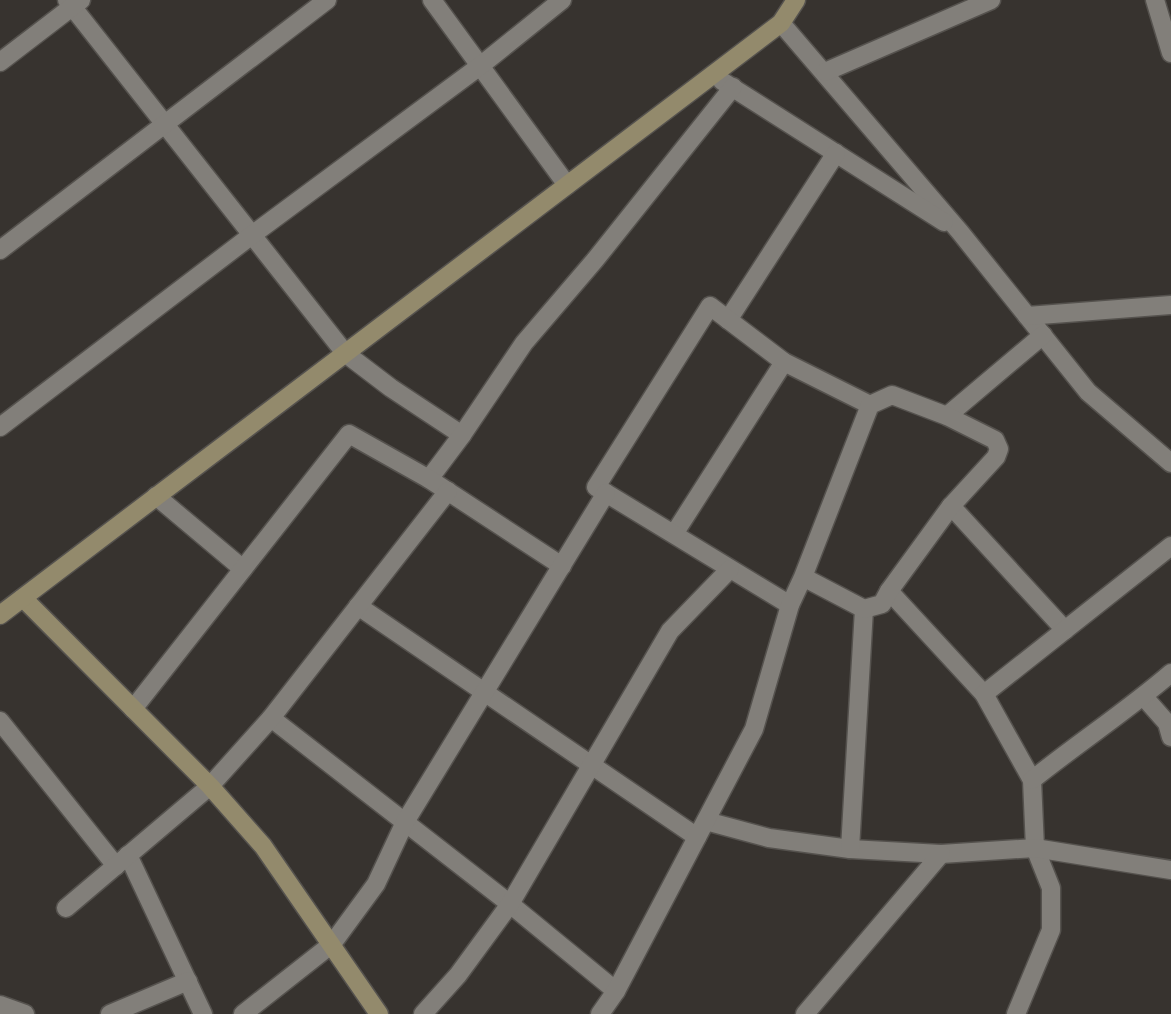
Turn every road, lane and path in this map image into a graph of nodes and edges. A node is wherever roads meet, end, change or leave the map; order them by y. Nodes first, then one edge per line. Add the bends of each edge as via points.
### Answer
1 (327, 0) edge
2 (432, 0) edge
3 (562, 0) edge
4 (796, 0) edge
5 (991, 0) edge
6 (1155, 0) edge
7 (73, 2) edge
8 (781, 23) junction
9 (1171, 53) edge
10 (0, 62) edge
11 (480, 66) junction
12 (825, 72) junction
13 (713, 75) junction
14 (733, 87) junction
15 (165, 124) junction
16 (836, 153) junction
17 (567, 185) junction
18 (960, 232) junction
19 (252, 235) junction
20 (0, 250) edge
21 (1171, 306) edge
22 (1028, 316) junction
23 (728, 320) junction
24 (1043, 335) junction
25 (345, 353) junction
26 (784, 362) junction
27 (870, 405) junction
28 (947, 416) junction
29 (0, 427) edge
30 (462, 435) junction
31 (1167, 455) edge
32 (429, 479) junction
33 (448, 491) junction
34 (606, 494) junction
35 (156, 496) junction
36 (951, 506) junction
37 (674, 534) junction
38 (1171, 546) edge
39 (562, 566) junction
40 (730, 568) junction
41 (243, 569) junction
42 (803, 578) junction
43 (889, 591) junction
44 (23, 598) junction
45 (790, 605) junction
46 (358, 606) junction
47 (864, 609) junction
48 (0, 615) edge
49 (1065, 630) junction
50 (1171, 673) edge
51 (485, 693) junction
52 (984, 693) junction
53 (1144, 697) junction
54 (133, 709) junction
55 (271, 717) junction
56 (0, 722) edge
57 (1170, 728) edge
58 (591, 765) junction
59 (1032, 780) junction
60 (210, 786) junction
61 (405, 822) junction
62 (702, 829) junction
63 (1035, 848) junction
64 (850, 849) junction
65 (941, 854) junction
66 (122, 860) junction
67 (1171, 870) edge
68 (510, 904) junction
69 (66, 908) dead end
70 (332, 944) junction
71 (188, 981) junction
72 (616, 991) junction
73 (0, 1005) edge
74 (25, 1014) edge
75 (110, 1014) edge
76 (204, 1014) edge
77 (243, 1014) edge
78 (379, 1014) edge
79 (423, 1014) edge
80 (600, 1014) edge
81 (805, 1014) edge
82 (1016, 1014) edge

1 - 15 street
2 - 11 street
3 - 11 street
4 - 8 street
5 - 12 street
6 - 9 street
7 - 10 street
7 - 15 street
8 - 12 street
8 - 13 street
11 - 17 street
11 - 19 street
12 - 18 street
13 - 14 street
13 - 17 street
14 - 16 street
14 - 30 street via 524,343
15 - 19 street
15 - 20 street
16 - 18 street
16 - 23 street
17 - 25 street
18 - 22 street
19 - 25 street
19 - 29 street
21 - 22 street
22 - 24 street
23 - 26 street
23 - 34 street via 710,306 596,487
24 - 28 street
24 - 31 street via 1088,392
25 - 30 street
25 - 35 street
26 - 27 street
26 - 37 street
27 - 28 street via 892,395
27 - 42 street
28 - 36 street via 995,440 999,449
30 - 32 street
32 - 33 street
32 - 41 street via 349,434
33 - 39 street
33 - 46 street
34 - 37 street
34 - 39 street
35 - 41 street
35 - 44 street
36 - 43 street
36 - 49 street
37 - 40 street
38 - 49 street
39 - 51 street
40 - 45 street
40 - 58 street via 670,631
41 - 54 street
42 - 45 street
42 - 47 street
43 - 47 street via 882,604
43 - 52 street
44 - 48 street
44 - 54 street
45 - 62 street via 754,729
46 - 51 street
46 - 55 street
47 - 64 street
49 - 52 street
50 - 53 street
51 - 58 street
51 - 61 street
52 - 59 street
53 - 57 street
53 - 59 street
54 - 60 street
55 - 60 street
55 - 61 street
56 - 66 street
58 - 62 street
58 - 68 street
59 - 63 street
60 - 66 street
60 - 70 street via 263,846
61 - 68 street
61 - 70 street via 376,884
62 - 64 street
62 - 72 street
63 - 65 street
63 - 67 street
63 - 82 street via 1051,888 1051,930
64 - 65 street
65 - 81 street
66 - 69 street
66 - 71 street
68 - 72 street
68 - 79 street via 458,975
70 - 77 street
70 - 78 street
71 - 75 street
71 - 76 street
72 - 80 street
73 - 74 street

